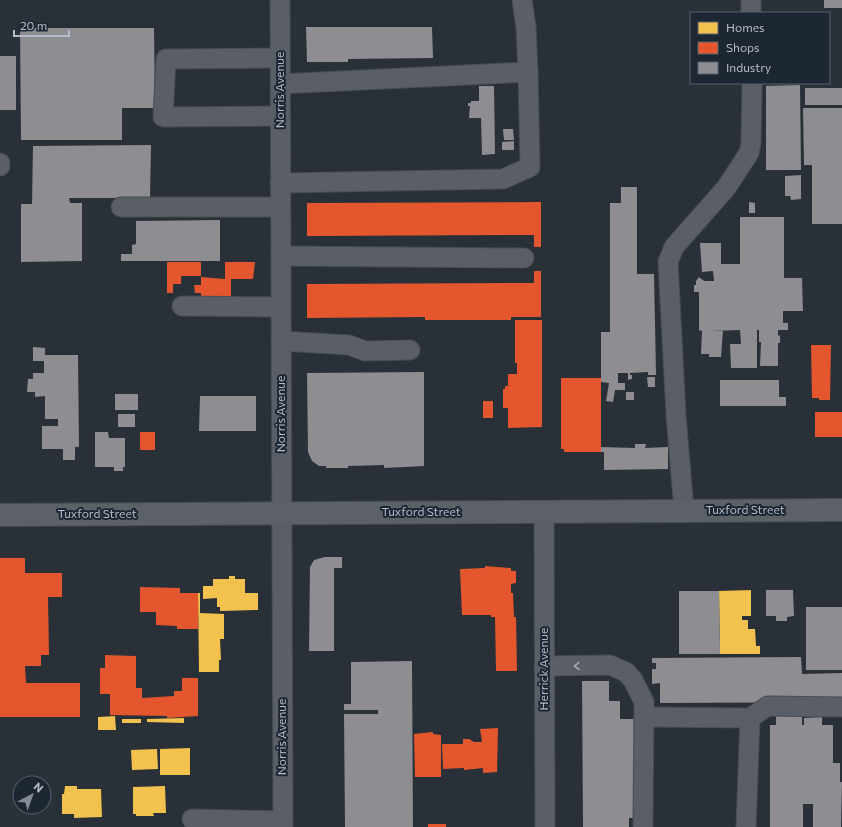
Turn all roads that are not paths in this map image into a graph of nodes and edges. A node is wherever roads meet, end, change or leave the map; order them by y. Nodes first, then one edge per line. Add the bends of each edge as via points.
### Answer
1 (280, 0) edge
2 (522, 0) edge
3 (751, 0) edge
4 (751, 12) edge
5 (280, 58) junction
6 (528, 72) junction
7 (280, 84) junction
8 (752, 84) edge
9 (280, 116) junction
10 (280, 183) junction
11 (121, 207) dead end
12 (280, 207) junction
13 (281, 256) junction
14 (524, 258) dead end
15 (182, 306) dead end
16 (281, 307) junction
17 (281, 341) junction
18 (410, 350) dead end
19 (842, 510) edge
20 (684, 511) junction
21 (281, 512) junction
22 (544, 512) junction
23 (0, 514) edge
24 (544, 666) junction
25 (842, 707) edge
26 (644, 717) junction
27 (750, 718) junction
28 (192, 819) dead end
29 (283, 824) edge
30 (545, 827) edge
31 (643, 827) edge
32 (746, 827) edge

1 - 5 street, Norris Avenue
2 - 6 street
3 - 4 street
5 - 7 street, Norris Avenue
5 - 9 street via 166,59 163,117
6 - 7 street
6 - 10 street via 530,167 510,176 503,179
7 - 9 street, Norris Avenue
8 - 20 street via 749,153 726,188 674,247 668,262
9 - 10 street, Norris Avenue
10 - 12 street, Norris Avenue
11 - 12 street
12 - 13 street, Norris Avenue
13 - 14 street
13 - 16 street, Norris Avenue
15 - 16 street
16 - 17 street, Norris Avenue
17 - 18 street via 349,344 365,351
17 - 21 street, Norris Avenue
19 - 20 main road, Tuxford Street
20 - 22 main road, Tuxford Street
21 - 22 main road, Tuxford Street
21 - 23 main road, Tuxford Street
21 - 29 street, Norris Avenue
22 - 24 street, Herrick Avenue
26 -> 24 street via 644,702 626,672 610,665
24 - 30 street, Herrick Avenue
25 - 27 street via 768,706
26 - 27 street
26 - 31 street
27 - 32 street
28 - 29 street

